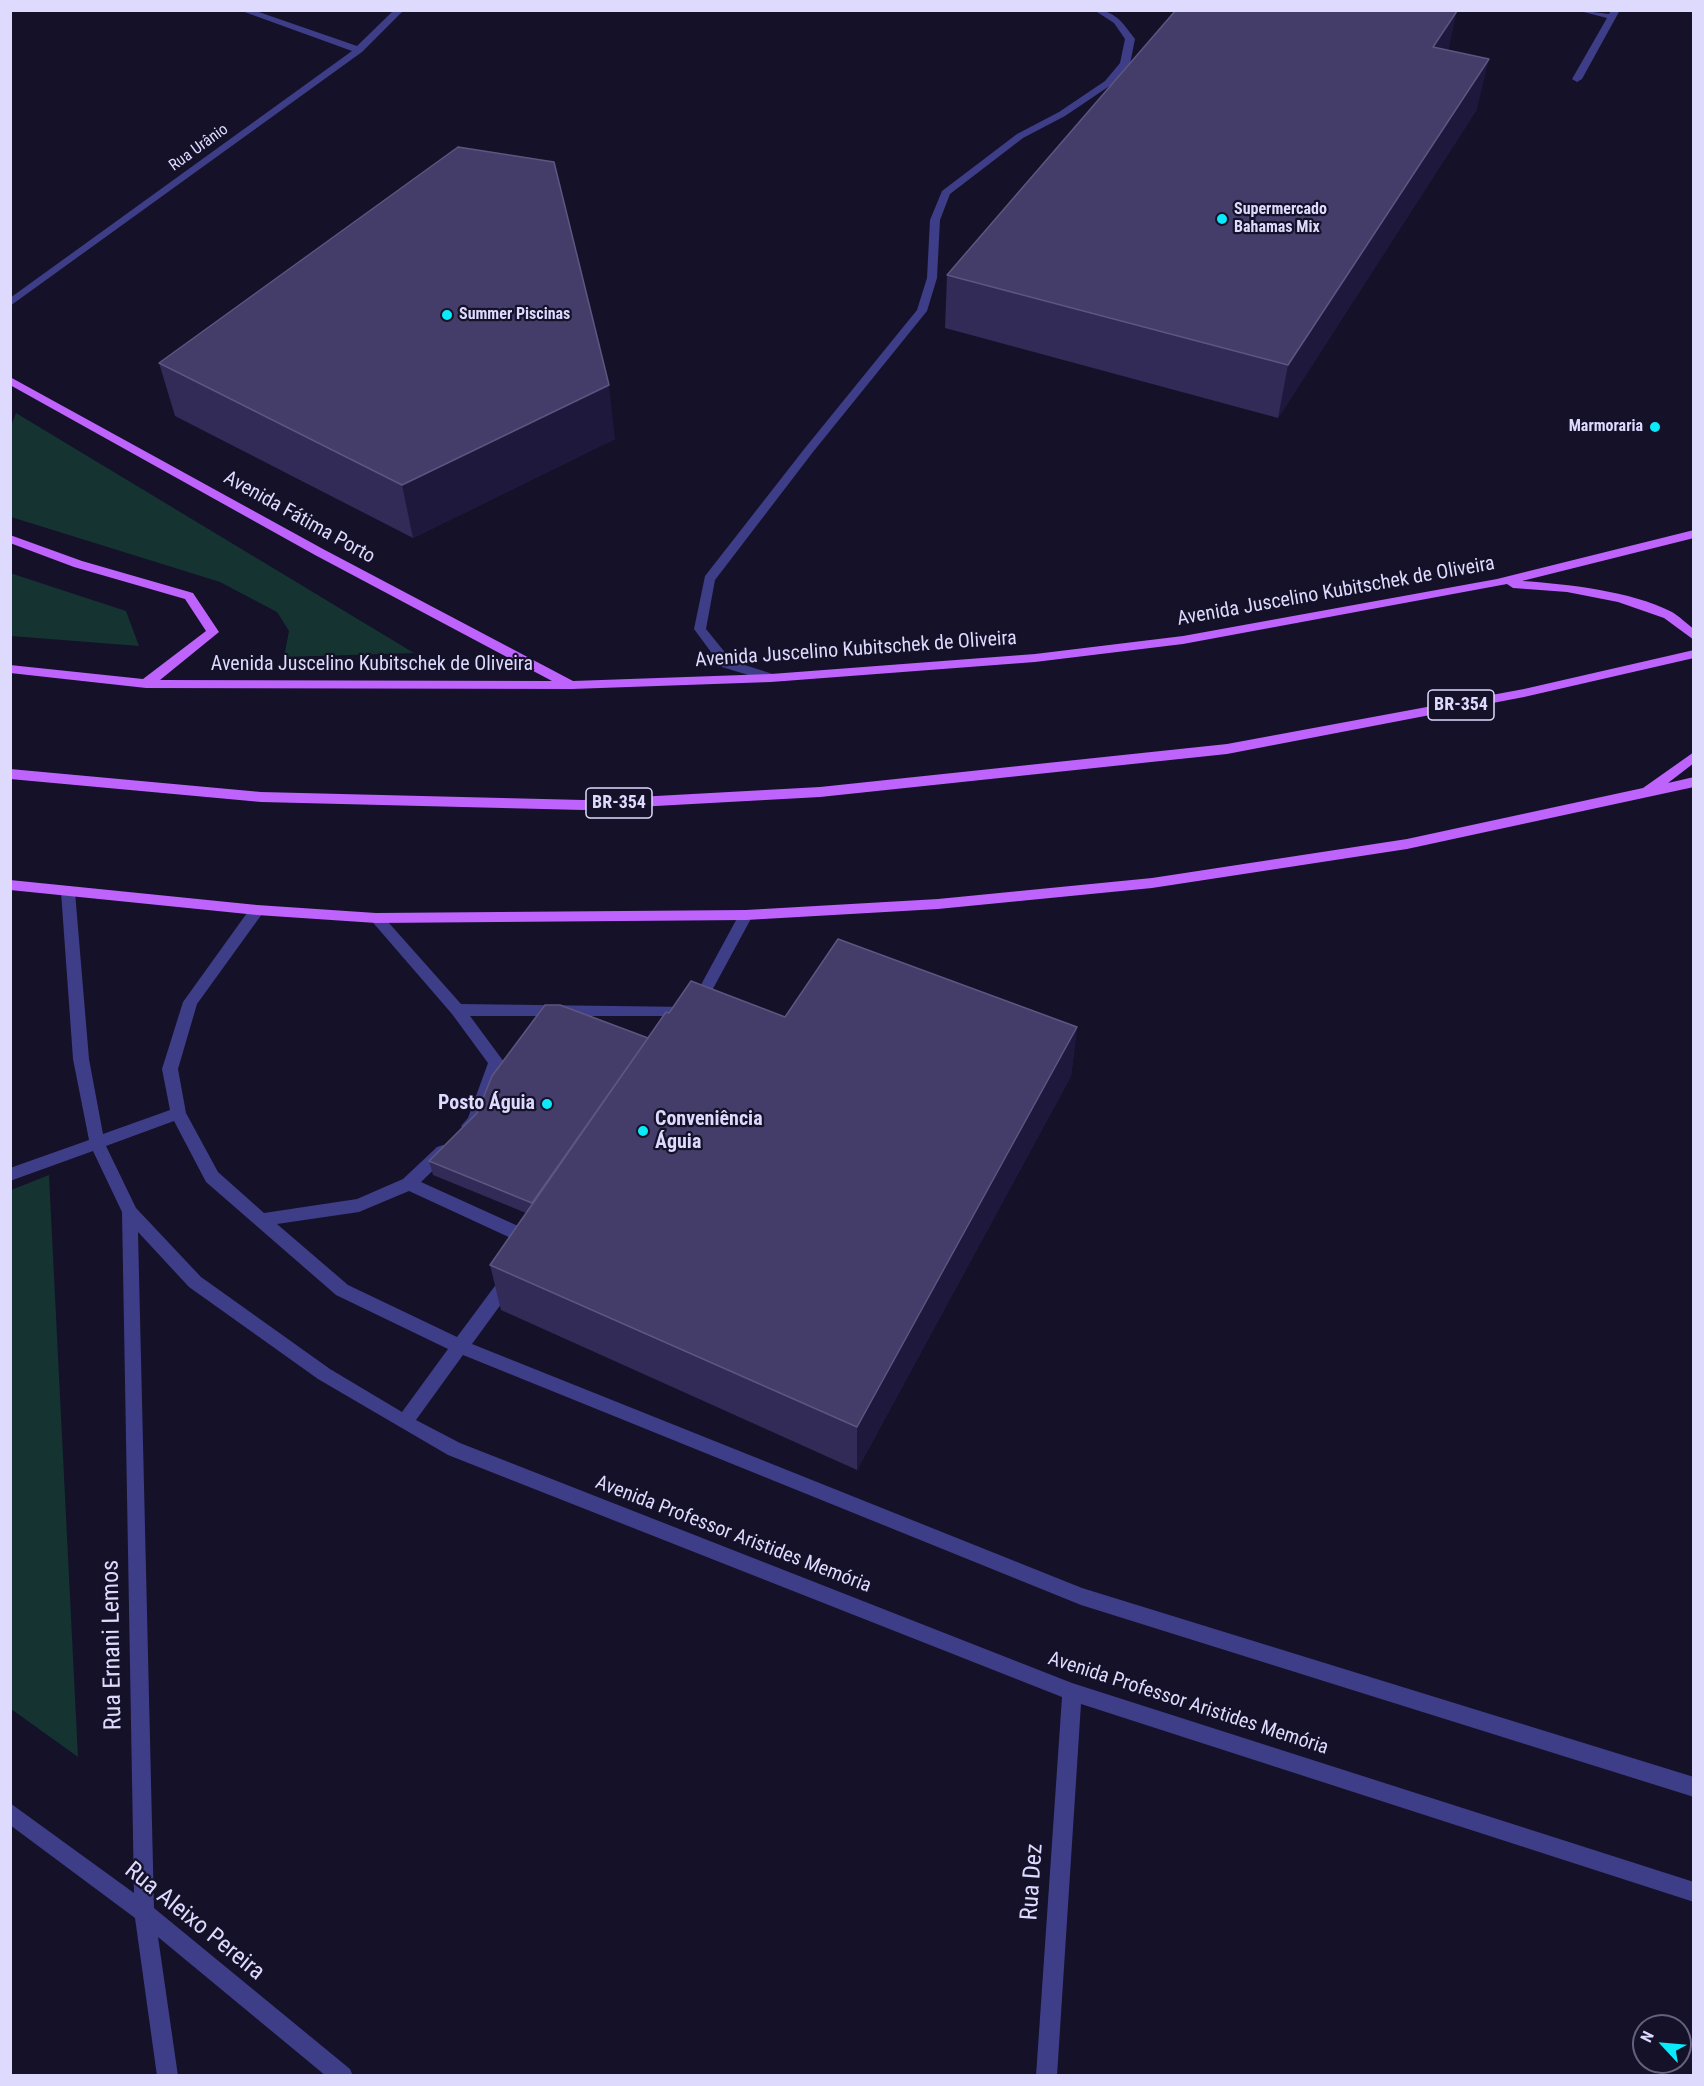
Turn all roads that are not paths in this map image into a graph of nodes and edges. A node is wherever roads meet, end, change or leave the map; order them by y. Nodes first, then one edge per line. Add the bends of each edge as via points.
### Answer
1 (243, 10) edge
2 (400, 10) edge
3 (1098, 10) edge
4 (1580, 10) edge
5 (1614, 14) edge
6 (359, 50) junction
7 (1577, 79) dead end
8 (10, 303) edge
9 (10, 380) edge
10 (1694, 534) edge
11 (10, 539) edge
12 (1497, 583) junction
13 (1694, 636) edge
14 (1694, 654) edge
15 (10, 669) edge
16 (771, 678) junction
17 (147, 684) junction
18 (572, 685) junction
19 (1694, 756) edge
20 (10, 774) edge
21 (1694, 782) edge
22 (1643, 794) junction
23 (10, 885) edge
24 (68, 892) junction
25 (257, 910) junction
26 (746, 915) junction
27 (376, 918) junction
28 (457, 1010) junction
29 (694, 1012) junction
30 (680, 1031) edge
31 (178, 1113) junction
32 (97, 1143) junction
33 (10, 1175) edge
34 (409, 1184) junction
35 (130, 1212) junction
36 (261, 1220) junction
37 (536, 1243) edge
38 (516, 1271) edge
39 (461, 1347) junction
40 (404, 1422) junction
41 (1072, 1692) junction
42 (1694, 1787) edge
43 (10, 1813) edge
44 (1694, 1892) edge
45 (144, 1913) junction
46 (168, 2076) edge
47 (343, 2076) edge
48 (1046, 2076) edge

1 - 6 street
2 - 6 street, Rua Urânio
3 - 16 street via 1117,21 1130,39 1125,64 1108,83 1020,136 946,194 935,220 932,278 922,311 709,579 700,629 727,664
4 - 5 street
5 - 7 street
6 - 8 street, Rua Urânio
9 - 18 main road, Avenida Fátima Porto via 319,552
10 - 12 main road, Avenida Juscelino Kubitschek de Oliveira
11 - 17 main road via 78,564 189,596 213,632
12 - 13 main road via 1567,588 1620,599 1668,615
12 - 16 main road, Avenida Juscelino Kubitschek de Oliveira via 1183,640 1035,658
14 - 20 main road, BR-354 via 1524,693 1227,749 820,792 583,805 261,797
15 - 17 main road, Avenida Juscelino Kubitschek de Oliveira
16 - 18 main road, Avenida Juscelino Kubitschek de Oliveira
17 - 18 main road, Avenida Juscelino Kubitschek de Oliveira
19 - 22 main road
21 - 22 main road
22 - 26 main road via 1407,844 1152,883 938,904
23 - 24 main road
24 - 25 main road
24 - 32 street, Avenida Professor Aristides Memória via 81,1059
25 - 27 main road
25 - 31 street via 190,1002 170,1069
26 - 27 main road
26 - 29 street
27 - 28 street
28 - 29 street
28 - 34 street via 496,1062 474,1121
29 - 30 street
31 - 32 street
31 - 36 street via 212,1177
32 - 33 street
32 - 35 street, Avenida Professor Aristides Memória
34 - 36 street via 359,1205
34 - 37 street
35 - 40 street, Avenida Professor Aristides Memória via 195,1282 324,1374
35 - 45 street, Rua Ernani Lemos
36 - 39 street via 342,1290
38 - 39 street
39 - 40 street
39 - 42 street via 1081,1596
40 - 41 street, Avenida Professor Aristides Memória via 454,1449
41 - 44 street, Avenida Professor Aristides Memória
41 - 48 street, Rua Dez
43 - 45 street, Rua Aleixo Pereira
45 - 46 street, Rua Ernani Lemos
45 - 47 street, Rua Aleixo Pereira

